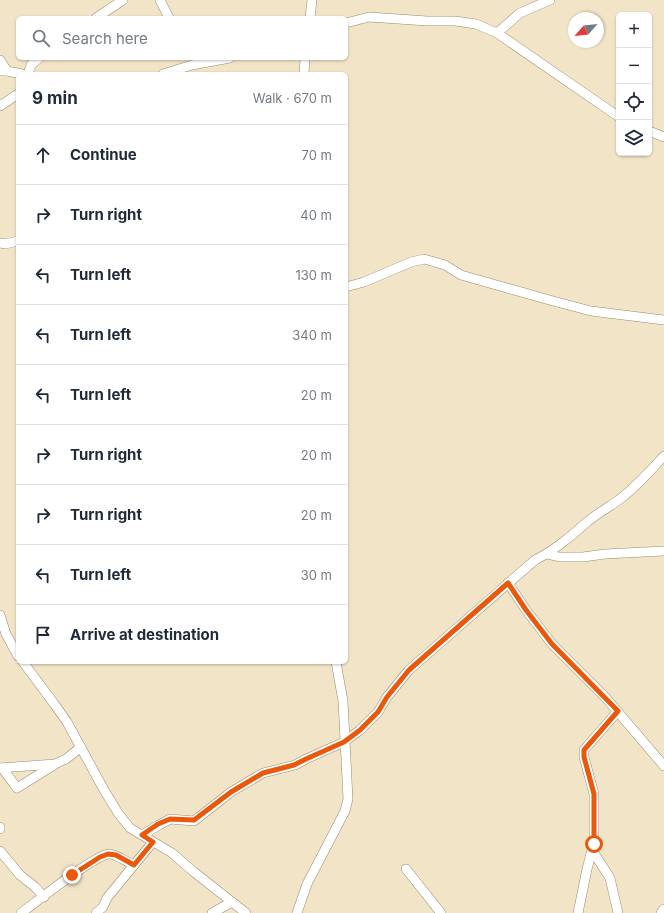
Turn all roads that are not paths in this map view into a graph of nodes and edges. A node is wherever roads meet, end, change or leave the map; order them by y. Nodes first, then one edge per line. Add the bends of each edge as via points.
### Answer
1 (122, 0) edge
2 (160, 0) edge
3 (312, 0) edge
4 (550, 0) edge
5 (99, 16) edge
6 (168, 16) edge
7 (310, 16) edge
8 (348, 22) edge
9 (497, 33) junction
10 (0, 60) edge
11 (37, 60) edge
12 (203, 60) edge
13 (306, 60) edge
14 (190, 61) edge
15 (4, 71) edge
16 (29, 72) edge
17 (167, 72) edge
18 (304, 72) edge
19 (16, 73) edge
20 (16, 95) edge
21 (0, 106) edge
22 (616, 115) edge
23 (652, 132) edge
24 (664, 137) edge
25 (16, 241) edge
26 (0, 243) edge
27 (348, 286) edge
28 (664, 320) edge
29 (664, 456) edge
30 (664, 550) edge
31 (547, 554) junction
32 (508, 583) junction
33 (0, 615) edge
34 (16, 652) edge
35 (24, 664) edge
36 (336, 664) edge
37 (618, 711) junction
38 (344, 742) junction
39 (81, 747) junction
40 (55, 764) junction
41 (664, 766) edge
42 (1, 768) edge
43 (142, 835) junction
44 (153, 842) junction
45 (592, 850) junction
46 (0, 851) edge
47 (134, 865) junction
48 (406, 869) dead end
49 (44, 897) junction
50 (232, 902) junction
51 (34, 909) edge
52 (664, 909) edge
53 (100, 911) edge
54 (20, 913) edge
55 (212, 913) edge
56 (246, 913) edge
57 (297, 913) edge
58 (441, 913) edge
59 (578, 913) edge
60 (618, 913) edge
61 (661, 913) edge

1 - 5 street
2 - 6 street
3 - 7 street
4 - 9 street via 520,13
8 - 9 street via 369,17 455,21 476,24
9 - 22 street
10 - 15 street
11 - 16 street
12 - 14 street
13 - 18 street
14 - 17 street
15 - 19 street
20 - 21 street
23 - 24 street
25 - 26 street
27 - 28 street via 424,259 445,265 461,275 591,311
29 - 31 street via 620,499
30 - 31 street via 583,558
31 - 32 street via 535,560
32 - 37 street via 552,644
32 - 38 street via 409,670 378,712
33 - 34 street
35 - 39 street via 55,705
36 - 38 street via 343,701
37 - 41 street
37 - 45 street via 584,750 594,794
38 - 43 street via 294,765 263,773 231,792 194,820 170,819
38 - 57 street via 348,783 345,812 308,884
39 - 40 street
39 - 43 street via 118,813 130,828
40 - 42 street
40 - 42 street via 17,788
43 - 44 street
44 - 47 street
44 - 50 street via 172,853
45 - 59 street
45 - 60 street via 610,878
46 - 49 street via 20,875
47 - 49 street via 116,855 108,854 84,867
47 - 53 street via 107,898
48 - 58 street
49 - 51 street
50 - 55 street
50 - 56 street
51 - 54 street
52 - 61 street

